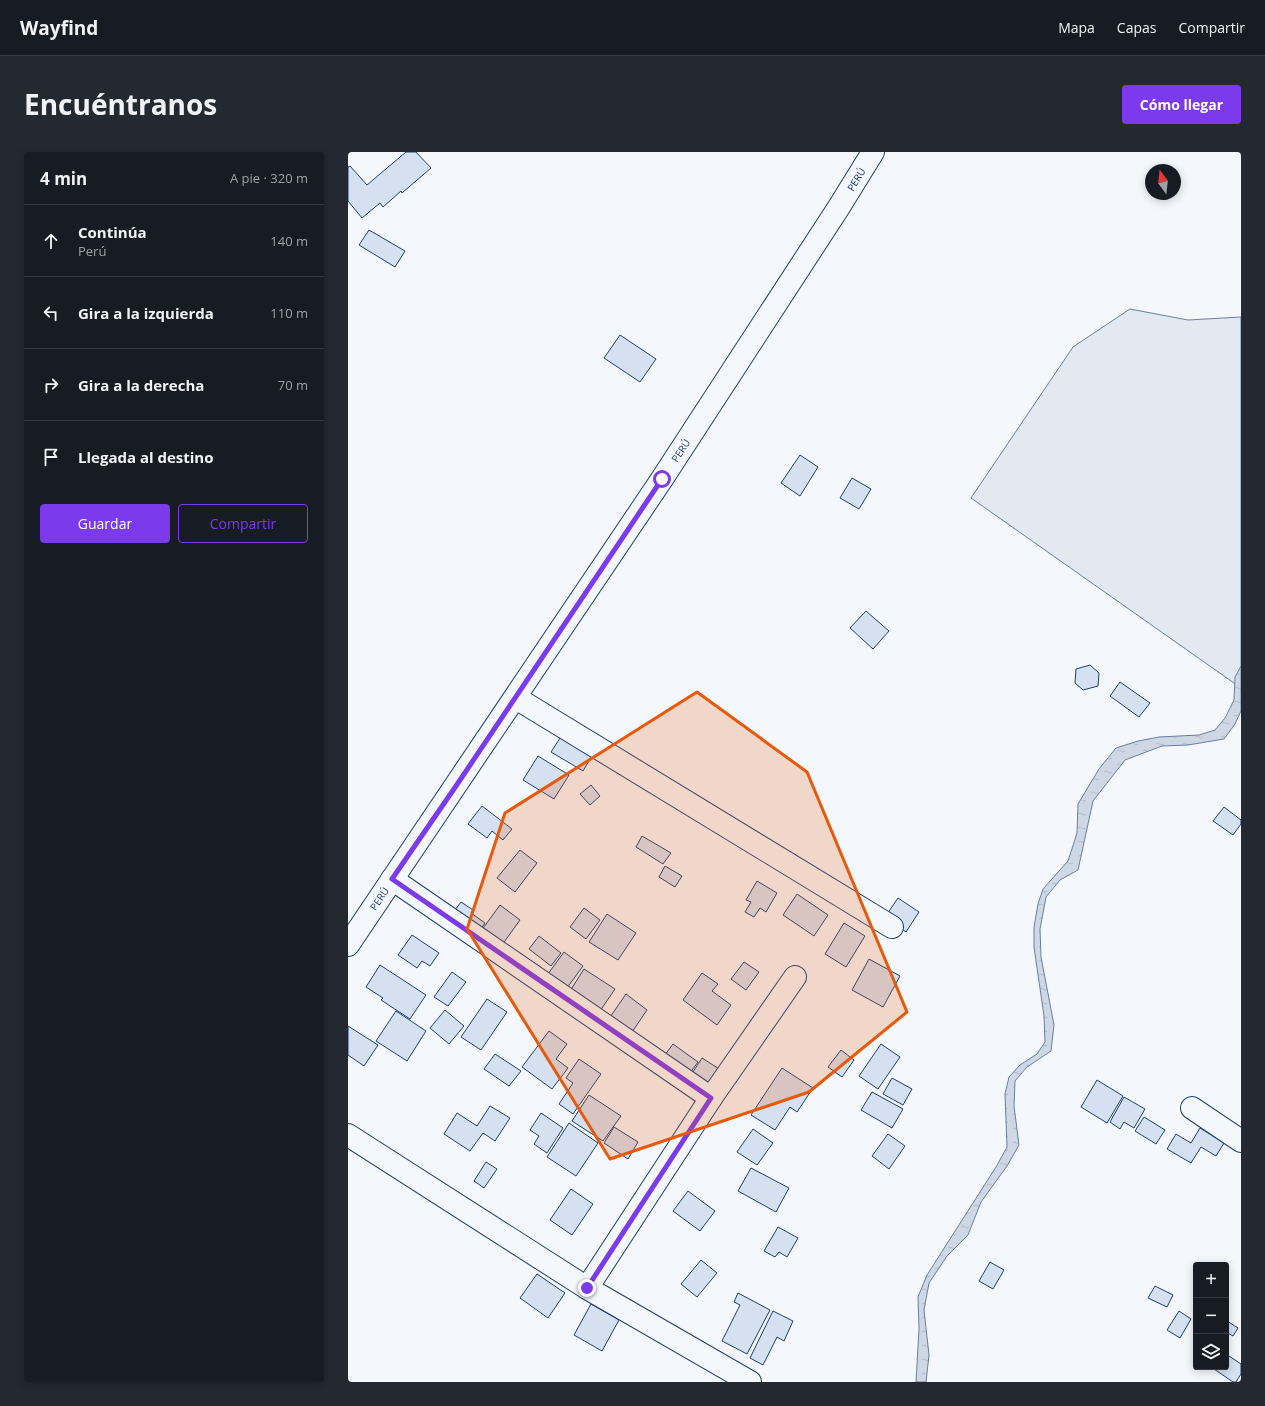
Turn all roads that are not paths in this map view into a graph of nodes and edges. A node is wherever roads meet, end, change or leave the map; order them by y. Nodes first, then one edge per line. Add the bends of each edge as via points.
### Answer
1 (873, 152) edge
2 (516, 698) junction
3 (392, 879) junction
4 (892, 927) dead end
5 (348, 945) edge
6 (795, 977) dead end
7 (711, 1098) junction
8 (1192, 1108) dead end
9 (348, 1135) edge
10 (1241, 1141) edge
11 (587, 1288) junction
12 (750, 1382) edge

1 - 2 street, PERÚ via 662,479
2 - 3 street, PERÚ
2 - 4 street
3 - 5 street, PERÚ
3 - 7 street
6 - 7 street
7 - 11 street
8 - 10 street
9 - 11 street
11 - 12 street

